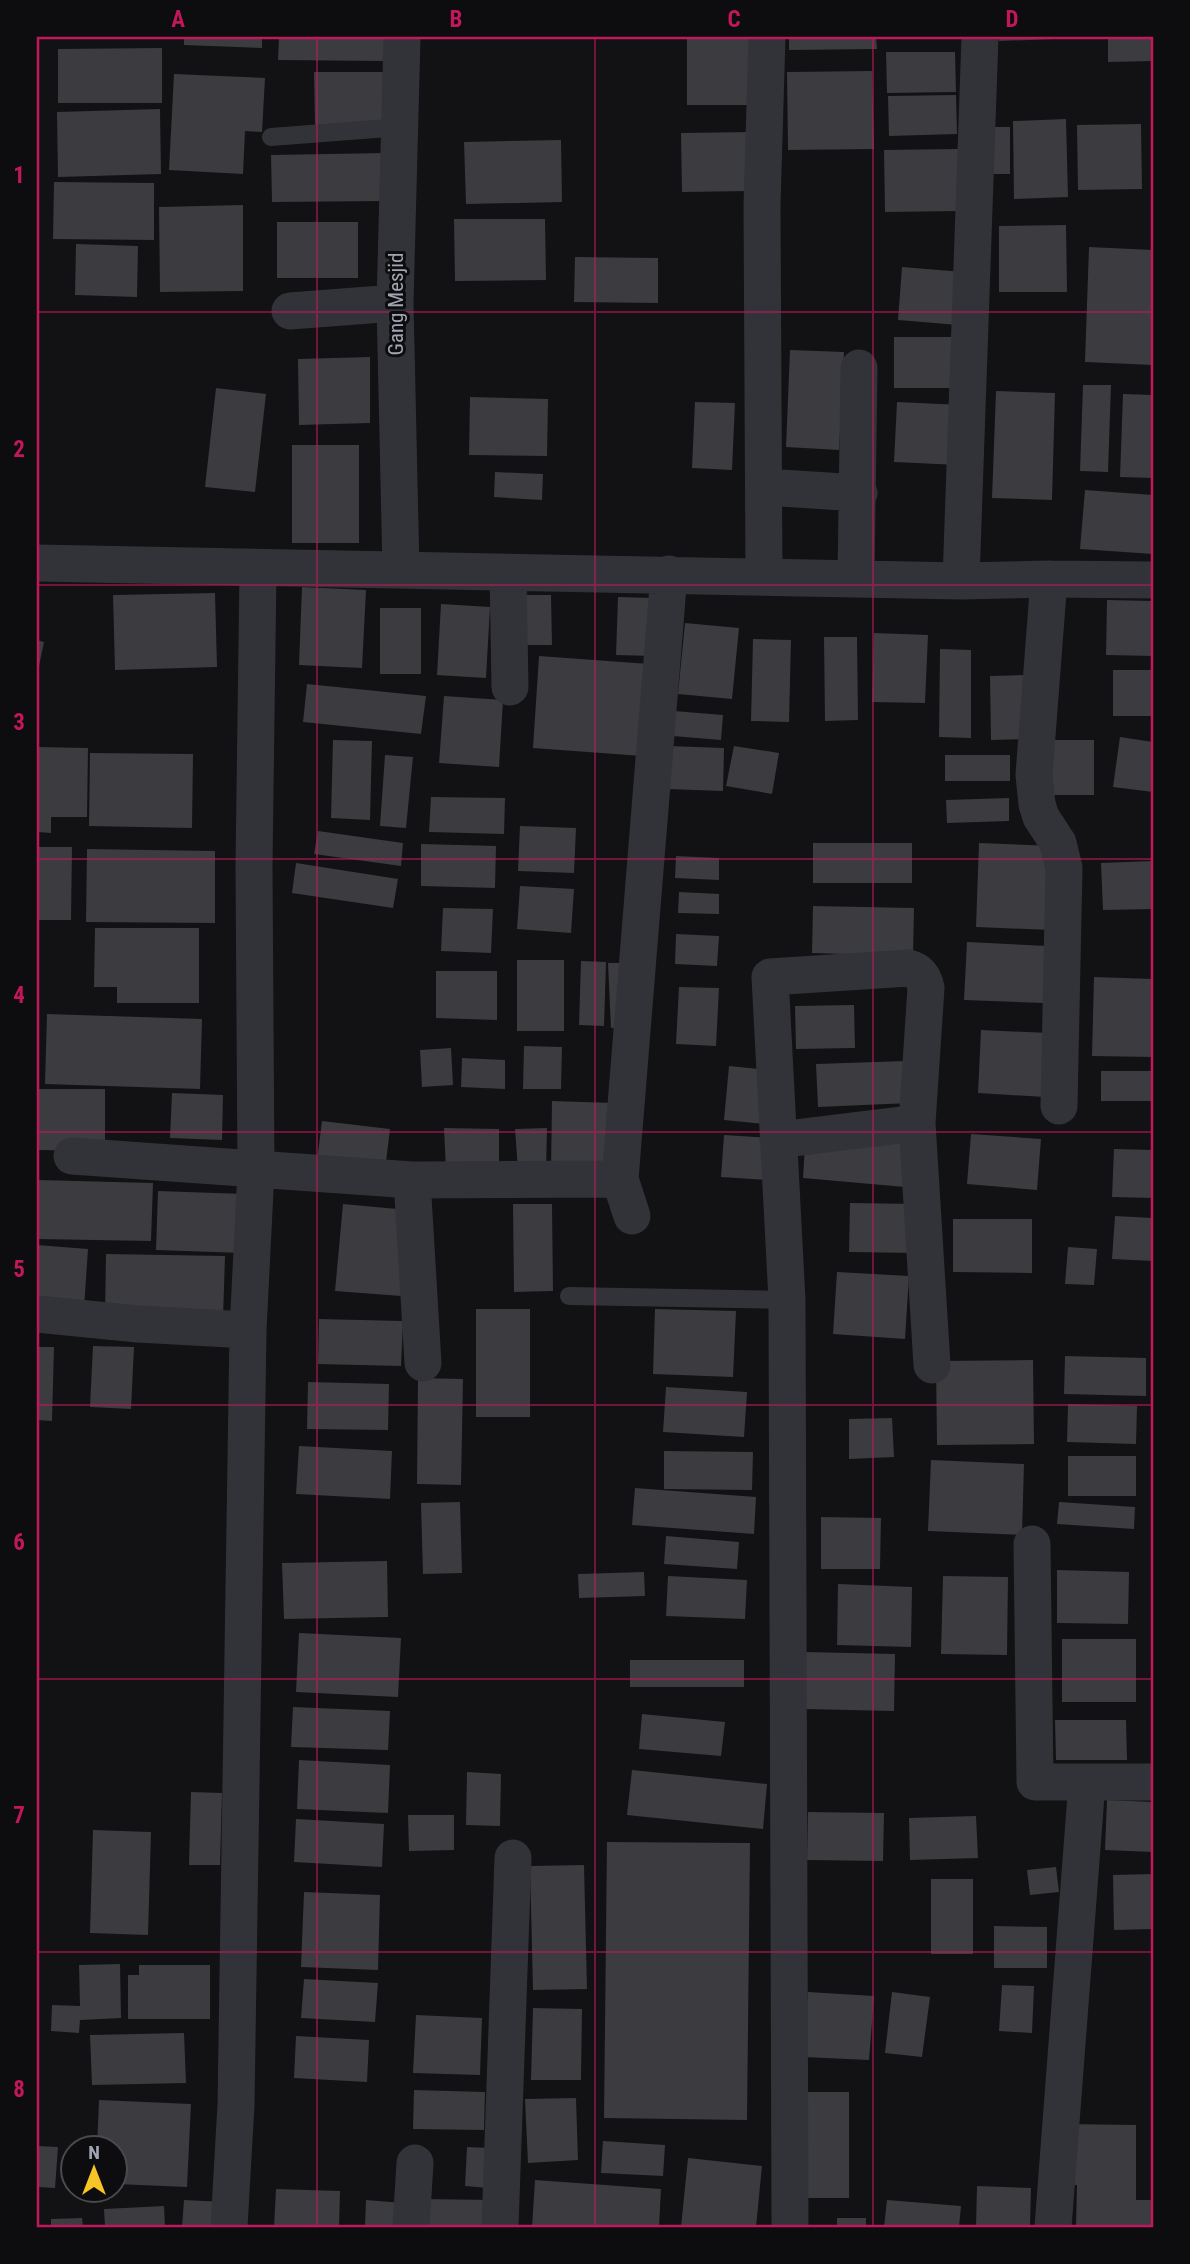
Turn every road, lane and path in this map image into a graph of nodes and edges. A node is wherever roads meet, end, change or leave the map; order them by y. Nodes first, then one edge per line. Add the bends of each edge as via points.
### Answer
1 (402, 37) edge
2 (767, 37) edge
3 (980, 37) edge
4 (401, 127) junction
5 (271, 137) dead end
6 (395, 303) junction
7 (290, 311) dead end
8 (859, 368) dead end
9 (765, 487) junction
10 (859, 493) junction
11 (37, 554) edge
12 (258, 569) junction
13 (401, 570) junction
14 (508, 573) junction
15 (669, 574) junction
16 (764, 577) junction
17 (856, 578) junction
18 (1049, 579) junction
19 (1153, 580) edge
20 (961, 581) junction
21 (510, 687) dead end
22 (1059, 1106) dead end
23 (918, 1123) junction
24 (778, 1140) junction
25 (72, 1156) dead end
26 (256, 1171) junction
27 (620, 1179) junction
28 (412, 1180) junction
29 (632, 1216) dead end
30 (569, 1296) dead end
31 (787, 1300) junction
32 (37, 1314) edge
33 (248, 1330) junction
34 (423, 1363) dead end
35 (932, 1365) dead end
36 (1032, 1544) dead end
37 (1087, 1782) junction
38 (1153, 1782) edge
39 (513, 1858) dead end
40 (415, 2163) dead end
41 (229, 2227) edge
42 (411, 2227) edge
43 (500, 2227) edge
44 (790, 2227) edge
45 (1053, 2227) edge

1 - 4 street, Gang Mesjid
2 - 9 street via 762,205
3 - 20 street
4 - 5 lane
4 - 6 street, Gang Mesjid
6 - 7 street
6 - 13 street, Gang Mesjid
8 - 10 street
9 - 10 street
9 - 16 street
10 - 17 street
11 - 12 street
12 - 13 street
12 - 26 street
13 - 14 street
14 - 15 street
14 - 21 street
15 - 16 street
15 - 27 street
16 - 17 street
17 - 20 street
18 - 19 street
18 - 20 street
18 - 22 street via 1034,775 1041,817 1058,843 1064,868
23 - 24 street
23 - 24 street via 924,978 909,968 770,977
23 - 35 street
24 - 31 street
25 - 26 street
26 - 28 street
26 - 33 street
27 - 28 street
27 - 29 street
28 - 34 street
30 - 31 lane
31 - 44 street
32 - 33 street
33 - 41 street via 241,1876
36 - 37 street via 1035,1782
37 - 38 street
37 - 45 street
39 - 43 street
40 - 42 street

